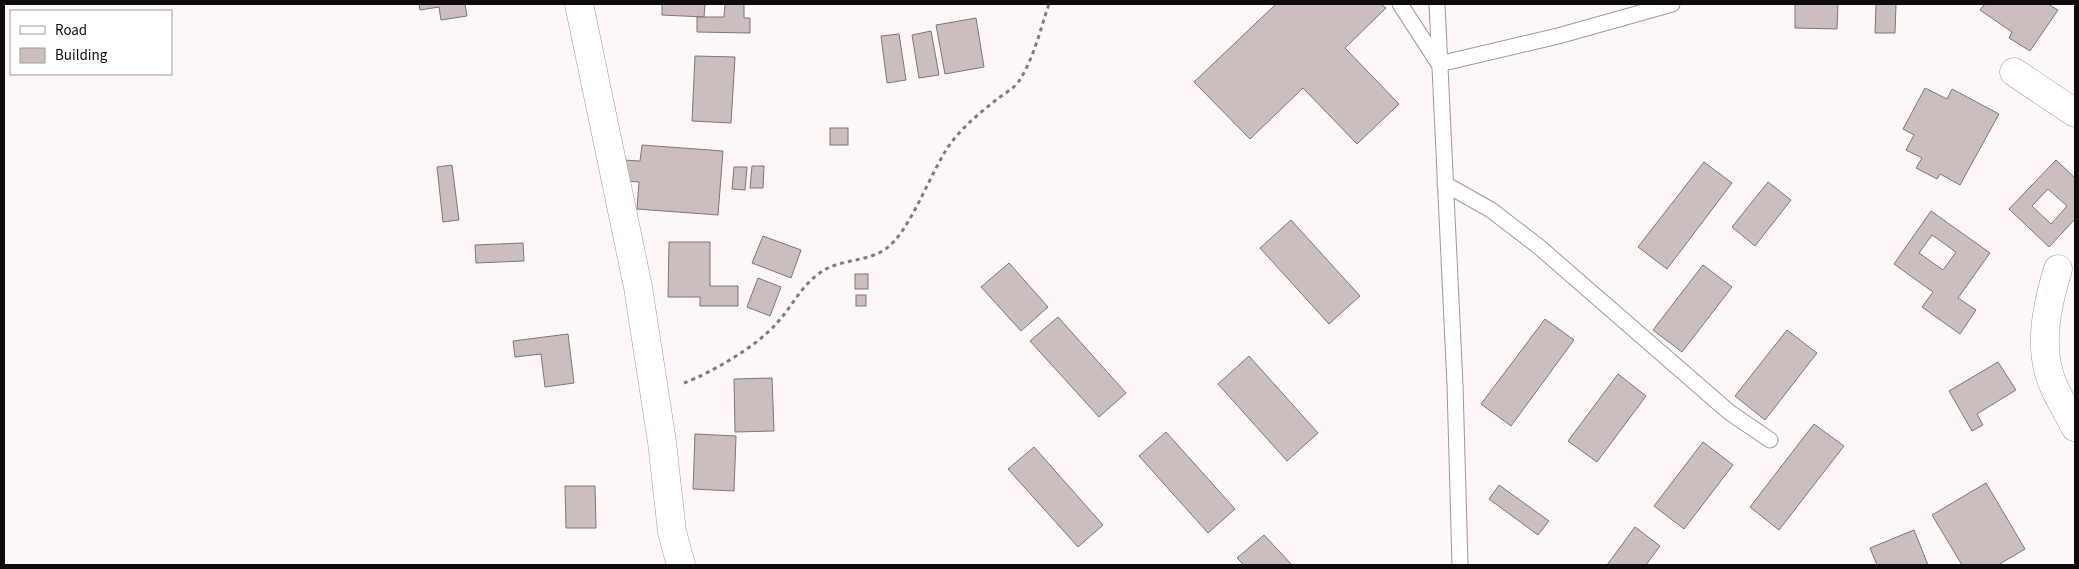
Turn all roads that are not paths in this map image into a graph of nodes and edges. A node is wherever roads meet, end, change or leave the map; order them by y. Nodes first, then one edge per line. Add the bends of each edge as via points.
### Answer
1 (579, 4) edge
2 (1400, 4) edge
3 (1436, 4) edge
4 (1672, 4) edge
5 (1439, 64) junction
6 (2014, 72) dead end
7 (2075, 114) edge
8 (1445, 184) junction
9 (2058, 269) dead end
10 (2075, 427) edge
11 (1770, 440) dead end
12 (681, 565) edge
13 (1460, 565) edge

1 - 12 street via 638,287 672,532
2 - 5 lane
3 - 5 lane
4 - 5 lane via 1558,36
5 - 8 lane
6 - 7 street
8 - 11 lane via 1491,210 1538,246 1729,412
8 - 13 lane
9 - 10 street via 2050,296 2045,353 2052,382

